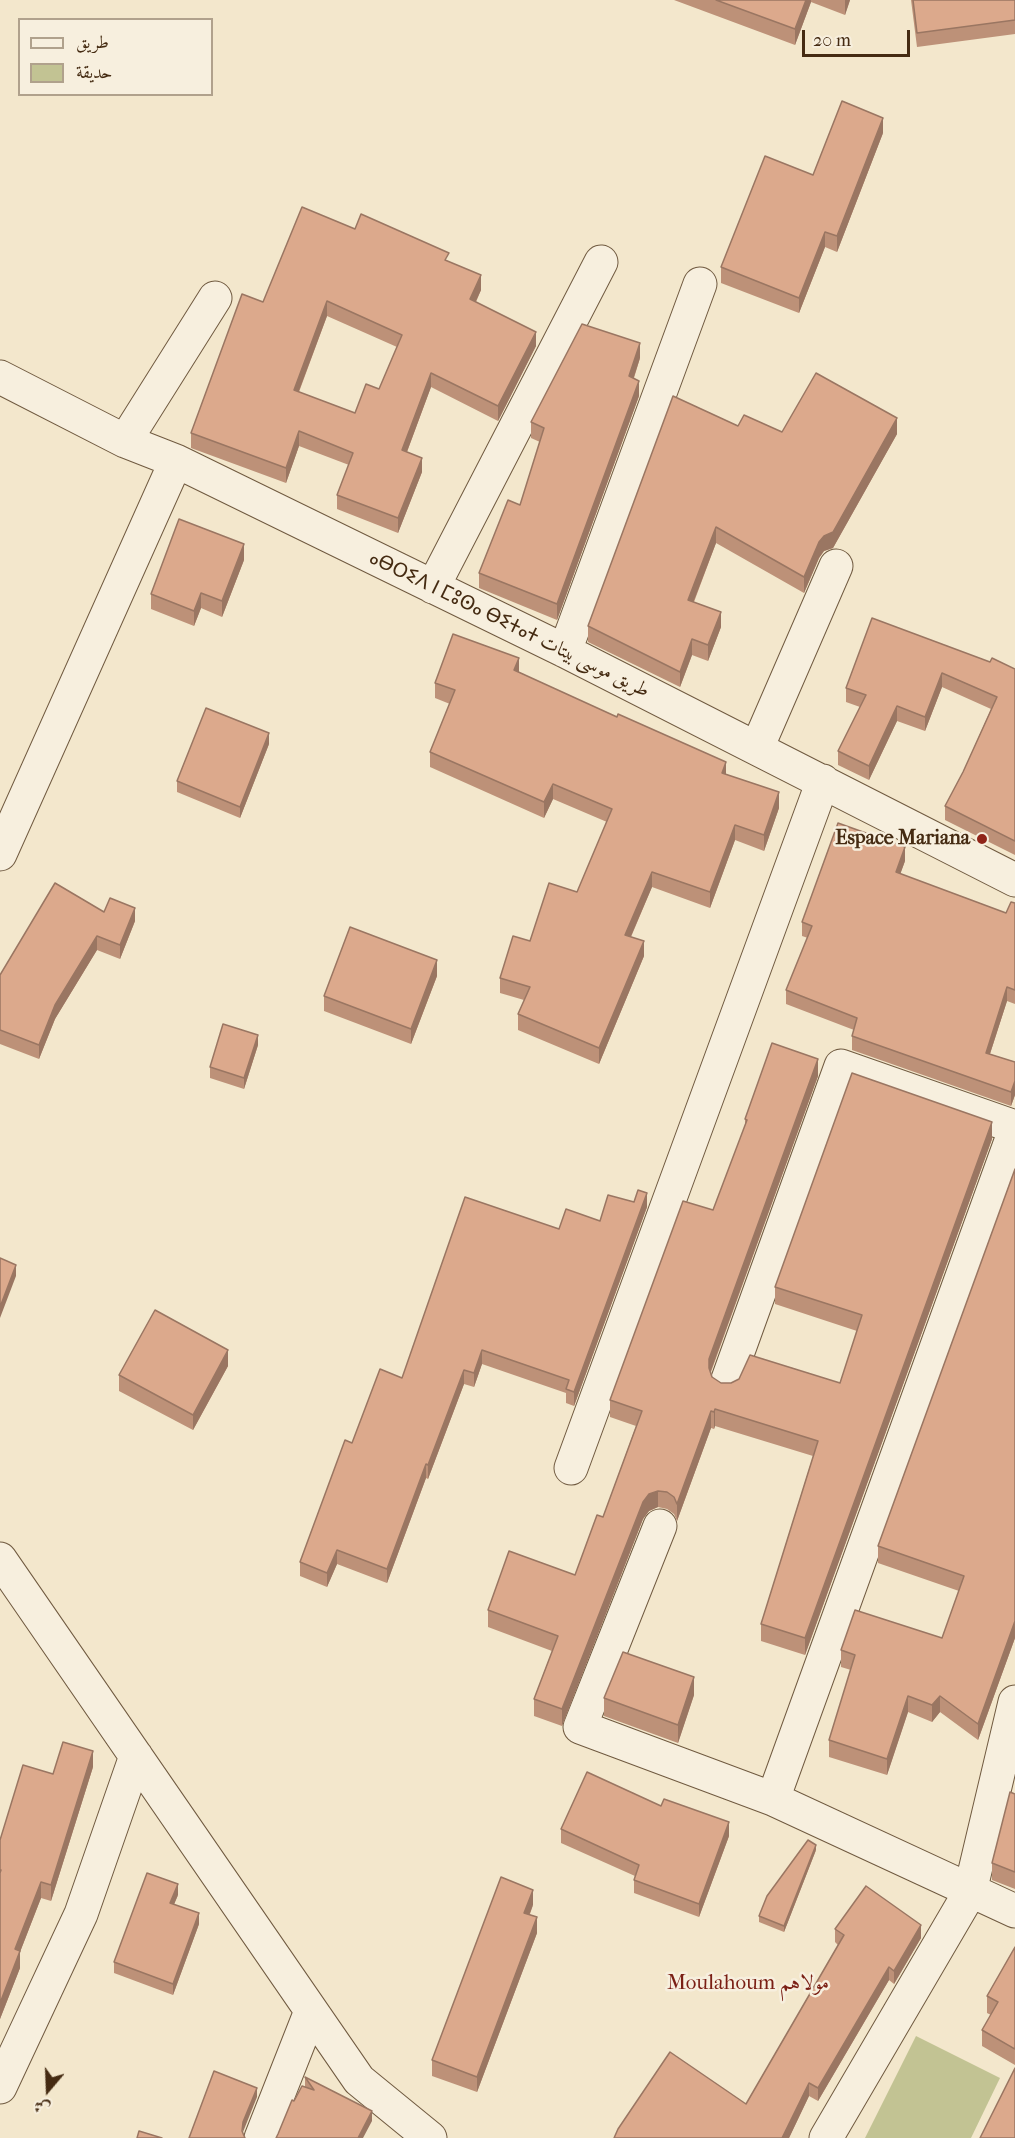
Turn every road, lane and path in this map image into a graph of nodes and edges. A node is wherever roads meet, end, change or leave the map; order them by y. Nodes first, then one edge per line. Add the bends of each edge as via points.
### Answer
1 (601, 262) dead end
2 (700, 284) dead end
3 (215, 298) dead end
4 (0, 377) edge
5 (125, 441) junction
6 (176, 461) junction
7 (836, 566) dead end
8 (432, 587) junction
9 (565, 651) junction
10 (757, 748) junction
11 (823, 781) junction
12 (0, 854) edge
13 (1015, 880) edge
14 (1015, 1129) edge
15 (727, 1382) edge
16 (571, 1468) dead end
17 (660, 1526) dead end
18 (0, 1559) edge
19 (1015, 1702) edge
20 (136, 1756) junction
21 (772, 1799) junction
22 (970, 1892) junction
23 (1015, 1911) edge
24 (311, 2011) junction
25 (0, 2087) edge
26 (261, 2138) edge
27 (430, 2138) edge
28 (826, 2138) edge

1 - 8 street
2 - 9 street
3 - 5 street
4 - 5 street, ⴰⴱⵔⵉⴷ ⵏ ⵎⵓⵙⴰ ⴱⵉⵜⴰⵜ طريق موسى بيتات
5 - 6 street, ⴰⴱⵔⵉⴷ ⵏ ⵎⵓⵙⴰ ⴱⵉⵜⴰⵜ طريق موسى بيتات
6 - 8 street, ⴰⴱⵔⵉⴷ ⵏ ⵎⵓⵙⴰ ⴱⵉⵜⴰⵜ طريق موسى بيتات
6 - 12 street
7 - 10 street
8 - 9 street, ⴰⴱⵔⵉⴷ ⵏ ⵎⵓⵙⴰ ⴱⵉⵜⴰⵜ طريق موسى بيتات
9 - 10 street, ⴰⴱⵔⵉⴷ ⵏ ⵎⵓⵙⴰ ⴱⵉⵜⴰⵜ طريق موسى بيتات
10 - 11 street, ⴰⴱⵔⵉⴷ ⵏ ⵎⵓⵙⴰ ⴱⵉⵜⴰⵜ طريق موسى بيتات
11 - 13 street, ⴰⴱⵔⵉⴷ ⵏ ⵎⵓⵙⴰ ⴱⵉⵜⴰⵜ طريق موسى بيتات
11 - 16 street
14 - 15 street via 841,1066
14 - 21 street
17 - 21 street via 580,1728
18 - 20 street
19 - 22 street
20 - 24 street
20 - 25 street via 81,1914
21 - 22 street
22 - 23 street
22 - 28 street
24 - 26 street
24 - 27 street via 359,2080

